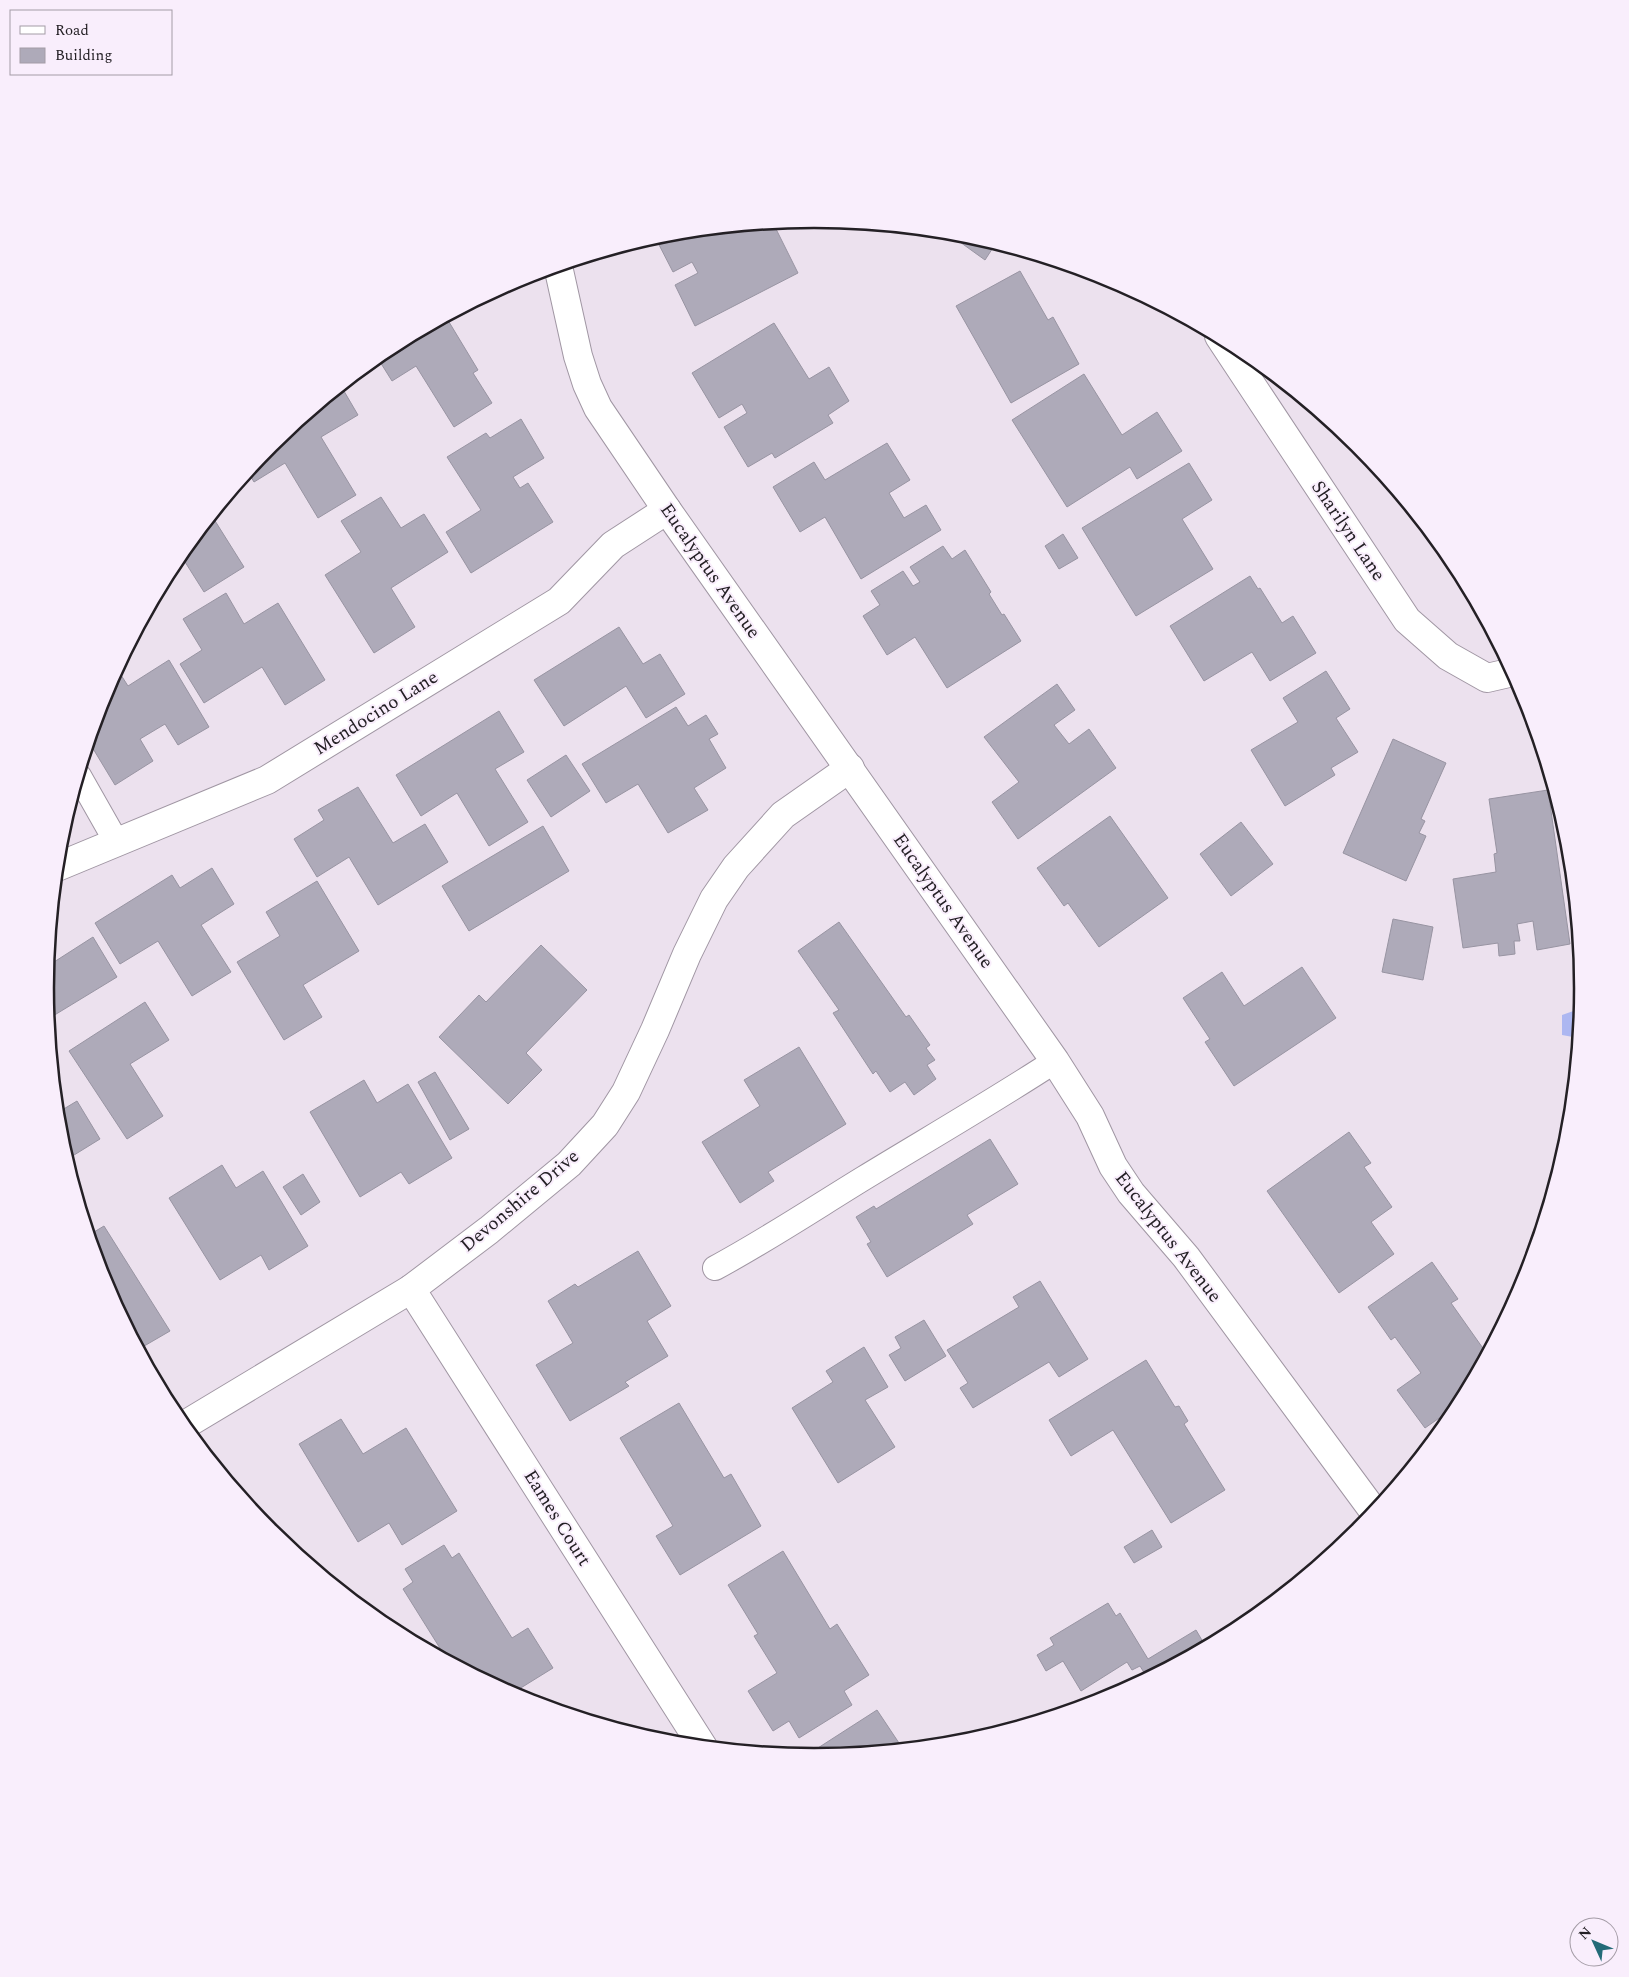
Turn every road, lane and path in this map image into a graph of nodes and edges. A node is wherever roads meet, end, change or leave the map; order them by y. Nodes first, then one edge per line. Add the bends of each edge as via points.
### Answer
1 (559, 272) edge
2 (1229, 351) edge
3 (666, 510) junction
4 (1507, 674) edge
5 (850, 768) junction
6 (83, 783) edge
7 (117, 843) junction
8 (64, 864) edge
9 (1055, 1061) junction
10 (715, 1268) dead end
11 (411, 1289) junction
12 (189, 1422) edge
13 (1370, 1507) edge
14 (699, 1740) edge

1 - 3 street, Eucalyptus Avenue via 587,384 598,408
2 - 4 street, Sharilyn Lane via 1407,620 1448,656 1487,678
3 - 5 street, Eucalyptus Avenue
3 - 7 street, Mendocino Lane via 613,545 559,601 267,780
5 - 9 street, Eucalyptus Avenue
5 - 11 street, Devonshire Drive via 783,815 742,860 714,899 626,1092 605,1125 569,1164
6 - 7 lane
7 - 8 street, Mendocino Lane
9 - 10 lane via 780,1232
9 - 13 street, Eucalyptus Avenue via 1090,1116 1113,1166 1131,1193 1186,1256
11 - 12 street, Devonshire Drive
11 - 14 street, Eames Court

